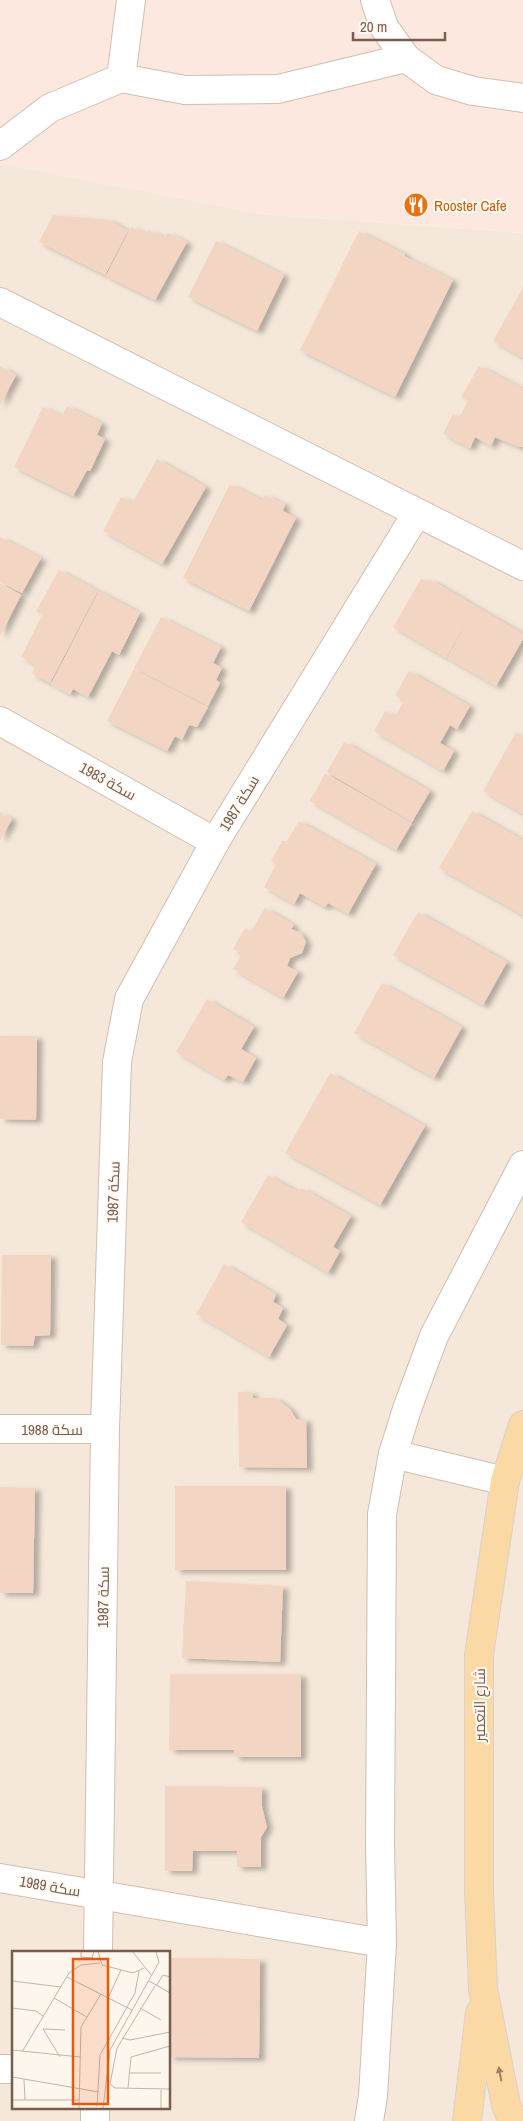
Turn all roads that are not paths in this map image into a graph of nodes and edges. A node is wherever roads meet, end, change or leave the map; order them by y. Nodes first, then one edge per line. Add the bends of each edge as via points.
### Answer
1 (131, 0) edge
2 (375, 0) edge
3 (406, 58) junction
4 (121, 78) junction
5 (523, 98) edge
6 (0, 146) edge
7 (0, 302) edge
8 (417, 513) junction
9 (522, 564) edge
10 (0, 720) edge
11 (215, 842) junction
12 (523, 1165) edge
13 (523, 1425) edge
14 (0, 1429) edge
15 (105, 1429) junction
16 (393, 1454) junction
17 (505, 1481) junction
18 (0, 1878) edge
19 (100, 1895) junction
20 (382, 1944) junction
21 (98, 1951) edge
22 (483, 1989) junction
23 (95, 2108) edge
24 (95, 2121) edge
25 (369, 2121) edge
26 (467, 2121) edge
27 (512, 2121) edge

1 - 4 street
2 - 3 street via 384,27
3 - 4 street via 278,89 185,90
3 - 5 street via 436,80 473,91
4 - 6 street via 50,108
7 - 8 street
8 - 9 street
8 - 11 street, سكة 1987
10 - 11 street, سكة 1983
11 - 15 street, سكة 1987 via 128,999 117,1062
12 - 16 street via 434,1336
13 - 17 main road, شارع التعمير
14 - 15 street, سكة 1988
15 - 19 street, سكة 1987
16 - 17 street
16 - 20 street via 382,1514
17 - 22 main road, شارع التعمير via 479,1655 479,1891
18 - 19 street, سكة 1989
19 - 20 street, سكة 1989
19 - 21 street, سكة 1987
20 - 25 street
22 - 26 main road, شارع التعمير
27 -> 22 main road, شارع التعمير
23 - 24 street

